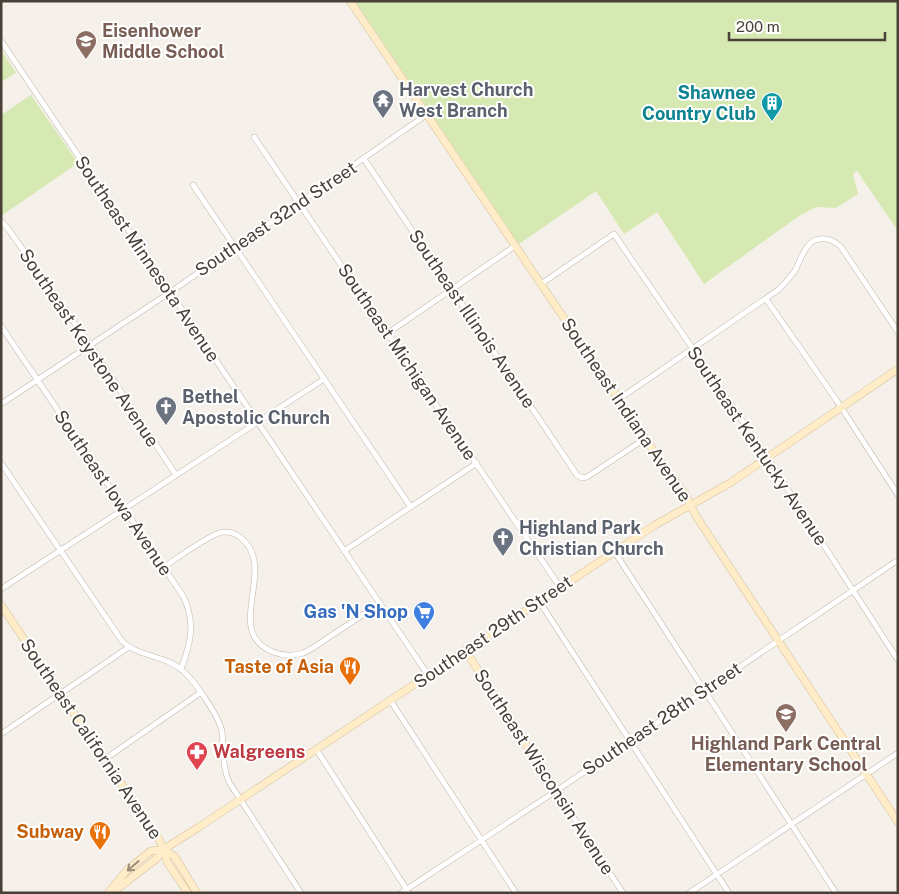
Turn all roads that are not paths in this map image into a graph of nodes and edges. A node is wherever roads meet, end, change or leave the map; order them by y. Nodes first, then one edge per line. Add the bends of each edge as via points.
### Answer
1 (350, 1) edge
2 (1, 41) edge
3 (426, 115) junction
4 (254, 137) dead end
5 (364, 159) junction
6 (192, 185) dead end
7 (299, 203) junction
8 (1, 221) edge
9 (516, 246) junction
10 (234, 247) junction
11 (541, 284) junction
12 (452, 290) junction
13 (169, 293) junction
14 (766, 299) junction
15 (1, 326) edge
16 (898, 332) edge
17 (388, 333) junction
18 (90, 345) junction
19 (692, 349) junction
20 (898, 369) edge
21 (324, 379) junction
22 (38, 380) junction
23 (619, 399) junction
24 (1, 404) edge
25 (841, 408) junction
26 (257, 423) junction
27 (646, 438) junction
28 (766, 458) junction
29 (1, 463) edge
30 (476, 463) junction
31 (176, 475) junction
32 (898, 495) edge
33 (691, 505) junction
34 (410, 506) junction
35 (124, 508) junction
36 (60, 550) junction
37 (344, 551) junction
38 (614, 551) junction
39 (898, 560) edge
40 (164, 567) junction
41 (560, 587) junction
42 (1, 589) edge
43 (852, 591) junction
44 (539, 601) junction
45 (380, 603) junction
46 (1, 605) edge
47 (779, 640) junction
48 (129, 647) junction
49 (465, 650) junction
50 (898, 660) edge
51 (181, 669) junction
52 (428, 675) junction
53 (704, 691) junction
54 (61, 693) junction
55 (200, 694) junction
56 (390, 700) junction
57 (1, 734) edge
58 (631, 740) junction
59 (316, 750) junction
60 (898, 753) edge
61 (105, 759) junction
62 (867, 774) junction
63 (556, 790) junction
64 (241, 799) junction
65 (898, 822) edge
66 (792, 824) junction
67 (481, 839) junction
68 (164, 849) junction
69 (717, 874) junction
70 (408, 891) edge
71 (108, 893) edge
72 (112, 893) edge
73 (188, 893) edge
74 (198, 893) edge
75 (301, 893) edge
76 (400, 893) edge
77 (516, 893) edge
78 (623, 893) edge
79 (689, 893) edge
80 (729, 893) edge
81 (836, 893) edge

1 - 3 main road, Southeast Indiana Avenue
2 - 13 street, Southeast Minnesota Avenue
3 - 5 street, Southeast 32nd Street
3 - 9 main road, Southeast Indiana Avenue
4 - 7 street, Southeast Michigan Avenue
5 - 7 street, Southeast 32nd Street
5 - 12 street, Southeast Illinois Avenue
6 - 10 street
7 - 10 street, Southeast 32nd Street
7 - 17 street, Southeast Michigan Avenue
8 - 18 street, Southeast Keystone Avenue
9 - 11 main road, Southeast Indiana Avenue
9 - 12 street
10 - 13 street, Southeast 32nd Street
10 - 21 street
11 - 19 street, Southeast Kentucky Avenue via 614,234
11 - 23 main road, Southeast Indiana Avenue
12 - 17 street
12 - 27 street, Southeast Illinois Avenue via 577,475 582,478 592,474
13 - 18 street, Southeast 32nd Street
13 - 26 street, Southeast Minnesota Avenue
14 - 16 street via 786,282 810,244 815,240 832,240 841,247
14 - 19 street
14 - 25 street
15 - 22 street, Southeast Iowa Avenue
17 - 30 street, Southeast Michigan Avenue
18 - 22 street, Southeast 32nd Street
18 - 31 street, Southeast Keystone Avenue
19 - 23 street
19 - 28 street, Southeast Kentucky Avenue
20 - 25 main road, Southeast 29th Street
21 - 26 street
21 - 34 street
22 - 24 street, Southeast 32nd Street
22 - 35 street, Southeast Iowa Avenue
23 - 27 main road, Southeast Indiana Avenue
25 - 28 main road, Southeast 29th Street
25 - 32 street
26 - 31 street
26 - 37 street, Southeast Minnesota Avenue
27 - 33 main road, Southeast Indiana Avenue
28 - 33 main road, Southeast 29th Street
28 - 43 street, Southeast Kentucky Avenue
29 - 36 street
30 - 34 street
30 - 41 street, Southeast Michigan Avenue
31 - 35 street
33 - 38 main road, Southeast 29th Street
33 - 47 main road, Southeast Indiana Avenue
34 - 37 street
35 - 36 street
35 - 40 street, Southeast Iowa Avenue
36 - 42 street
36 - 48 street
37 - 45 street, Southeast Minnesota Avenue
38 - 41 main road, Southeast 29th Street
38 - 53 street
39 - 43 street, Southeast 28th Street
40 - 45 street via 218,533 239,536 255,561 250,612 252,630 264,647 284,655 312,649
40 - 51 street, Southeast Iowa Avenue via 183,596 191,622 191,640
41 - 44 main road, Southeast 29th Street
43 - 47 street, Southeast 28th Street
43 - 50 street, Southeast Kentucky Avenue
44 - 49 main road, Southeast 29th Street
44 - 58 street
45 - 52 street, Southeast Minnesota Avenue
46 - 54 main road, Southeast California Avenue
47 - 53 street, Southeast 28th Street
47 - 62 main road, Southeast Indiana Avenue
48 - 51 street
48 - 54 street
49 - 52 main road, Southeast 29th Street
49 - 63 main road, Southeast Wisconsin Avenue
51 - 55 street
52 - 56 main road, Southeast 29th Street
53 - 58 street, Southeast 28th Street
53 - 66 street
54 - 57 street
54 - 61 main road, Southeast California Avenue
55 - 61 street
55 - 64 street via 218,720 225,770
56 - 59 main road, Southeast 29th Street
56 - 67 street
58 - 63 street, Southeast 28th Street
58 - 69 street
59 - 64 main road, Southeast 29th Street
59 - 70 street
60 - 62 street
61 - 68 main road, Southeast California Avenue
62 - 65 main road, Southeast Indiana Avenue
62 - 66 street
63 - 67 street, Southeast 28th Street
63 - 78 street, Southeast Wisconsin Avenue
64 - 68 main road, Southeast 29th Street
64 - 75 street
66 - 69 street
66 - 81 street
67 - 70 street, Southeast 28th Street
67 - 77 street
68 -> 71 main road, Southeast 29th Street via 151,851 134,864
68 - 72 main road, Southeast 29th Street
68 - 73 main road, Southeast California Avenue via 167,862
68 - 74 main road, Southeast California Avenue via 175,857
69 - 79 street
69 - 80 street
70 - 76 street, Southeast 28th Street

